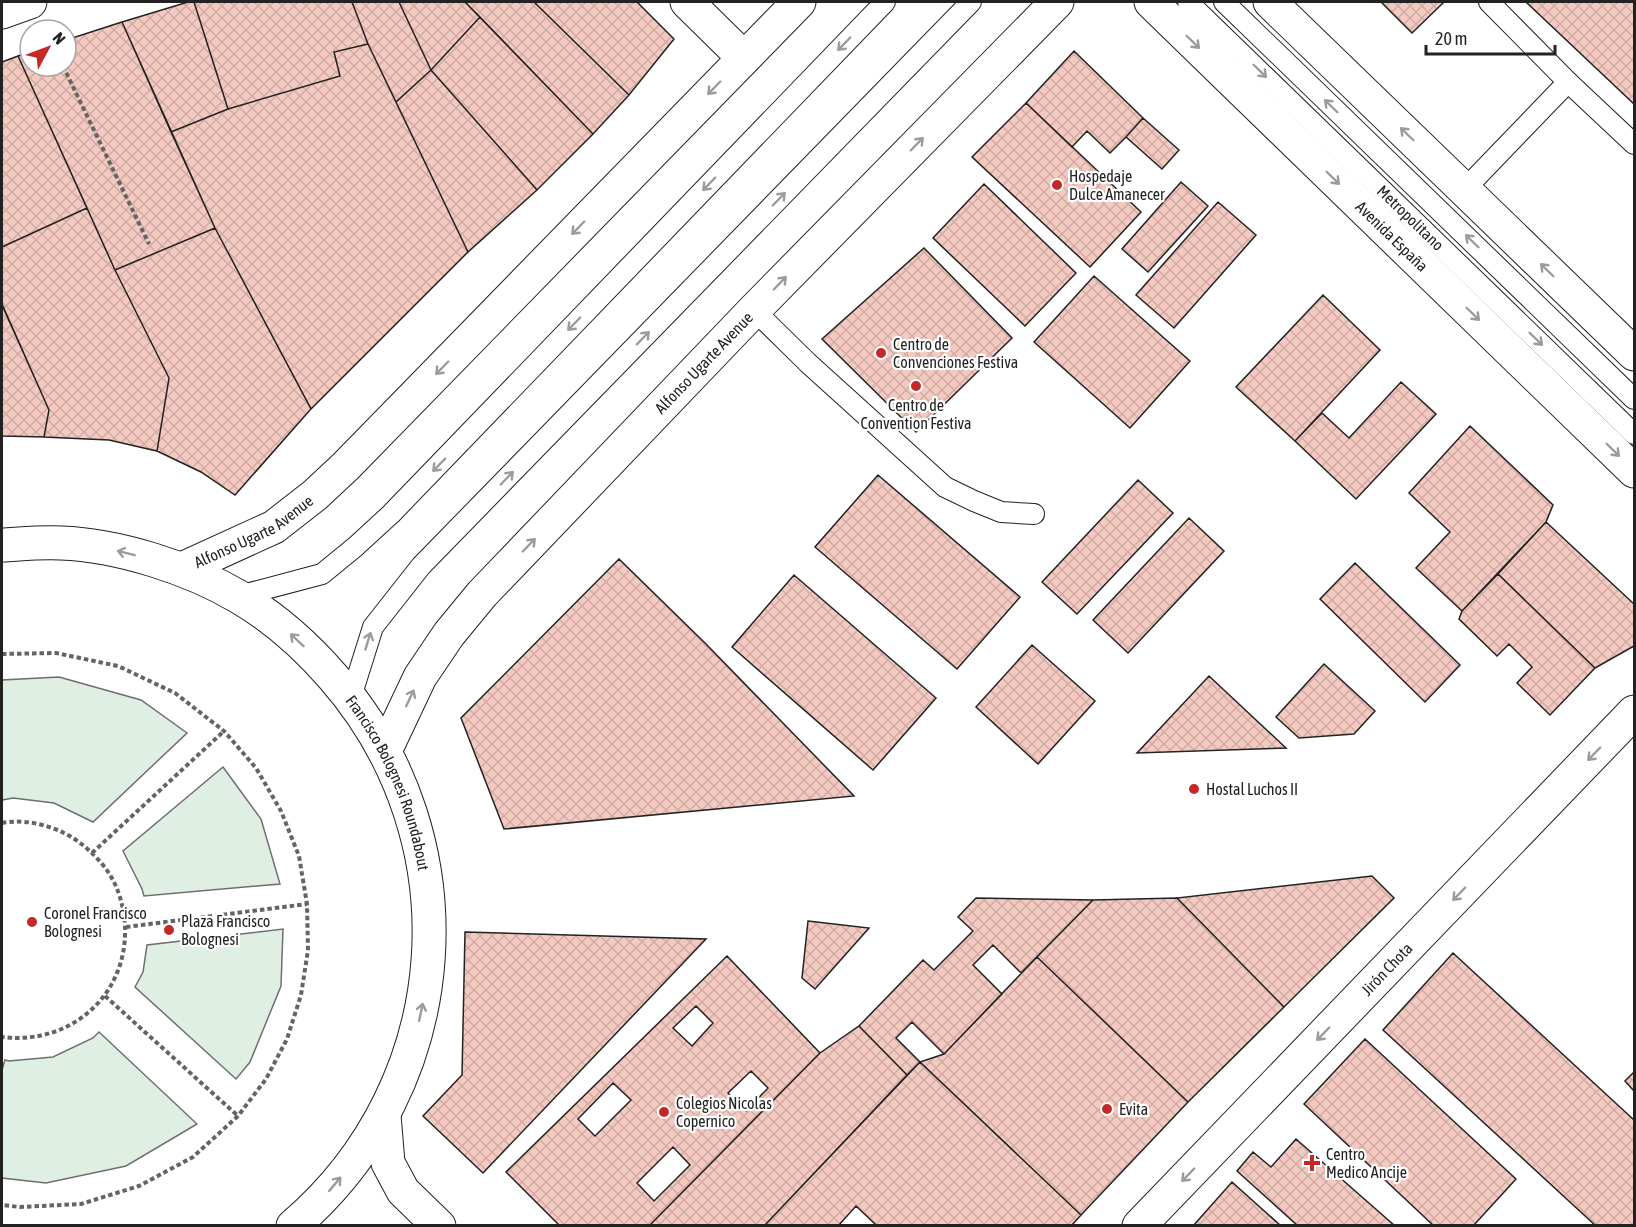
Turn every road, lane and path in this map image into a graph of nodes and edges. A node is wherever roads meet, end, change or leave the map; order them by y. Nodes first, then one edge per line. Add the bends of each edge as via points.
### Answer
1 (30, 2) edge
2 (687, 2) edge
3 (799, 2) edge
4 (885, 2) edge
5 (971, 2) edge
6 (1057, 2) edge
7 (1151, 2) edge
8 (1188, 2) edge
9 (1224, 2) edge
10 (1270, 2) edge
11 (1494, 3) edge
12 (2, 12) edge
13 (744, 58) junction
14 (69, 78) edge
15 (1568, 82) junction
16 (1635, 144) edge
17 (1464, 190) junction
18 (149, 244) dead end
19 (754, 310) junction
20 (1635, 354) edge
21 (1635, 399) edge
22 (1635, 434) edge
23 (1635, 471) edge
24 (1034, 514) dead end
25 (2, 544) edge
26 (182, 569) junction
27 (239, 596) junction
28 (2, 654) edge
29 (351, 697) junction
30 (1635, 712) edge
31 (224, 731) junction
32 (385, 751) junction
33 (2, 823) edge
34 (92, 853) junction
35 (307, 904) junction
36 (126, 927) junction
37 (105, 996) junction
38 (2, 1037) edge
39 (384, 1114) junction
40 (238, 1116) junction
41 (2, 1204) edge
42 (293, 1226) edge
43 (439, 1226) edge
44 (1139, 1226) edge

1 - 12 main road
2 - 13 main road
3 - 13 main road, Alfonso Ugarte Avenue
4 -> 27 lane via 391,514 322,574
29 -> 5 lane via 372,627 421,566
19 -> 6 main road, Alfonso Ugarte Avenue
7 -> 23 main road, Avenida España
8 -> 22 lane, Metropolitano
21 -> 9 lane, Metropolitano
17 -> 10 main road
11 - 15 lane
13 -> 26 main road, Alfonso Ugarte Avenue via 315,495 274,527
14 - 18 path
15 - 16 lane
15 - 17 lane
20 -> 17 main road
19 - 24 lane via 945,487 1001,512
32 -> 19 main road, Alfonso Ugarte Avenue via 420,677 482,594
26 -> 25 main road, Francisco Bolognesi Roundabout via 123,551 61,543
26 - 27 main road, Francisco Bolognesi Roundabout
29 -> 27 main road, Francisco Bolognesi Roundabout via 281,625
28 - 31 path via 56,653 118,666 175,693
29 - 32 main road, Francisco Bolognesi Roundabout
30 -> 44 main road, Jirón Chota
31 - 34 path
31 - 35 path via 256,768 281,811 299,856
39 -> 32 main road, Francisco Bolognesi Roundabout via 406,1064 422,1011 429,957 429,902 422,851 407,801
33 - 34 path via 53,828
34 - 36 path via 110,874 122,899
35 - 36 path
35 - 40 path via 308,950 298,1006 287,1039 266,1079
36 - 37 path via 117,975
37 - 38 path via 66,1028 42,1036
37 - 40 path
42 -> 39 main road, Francisco Bolognesi Roundabout via 353,1163
39 - 43 main road via 388,1163 403,1191
40 - 41 path via 193,1157 139,1186 81,1204

